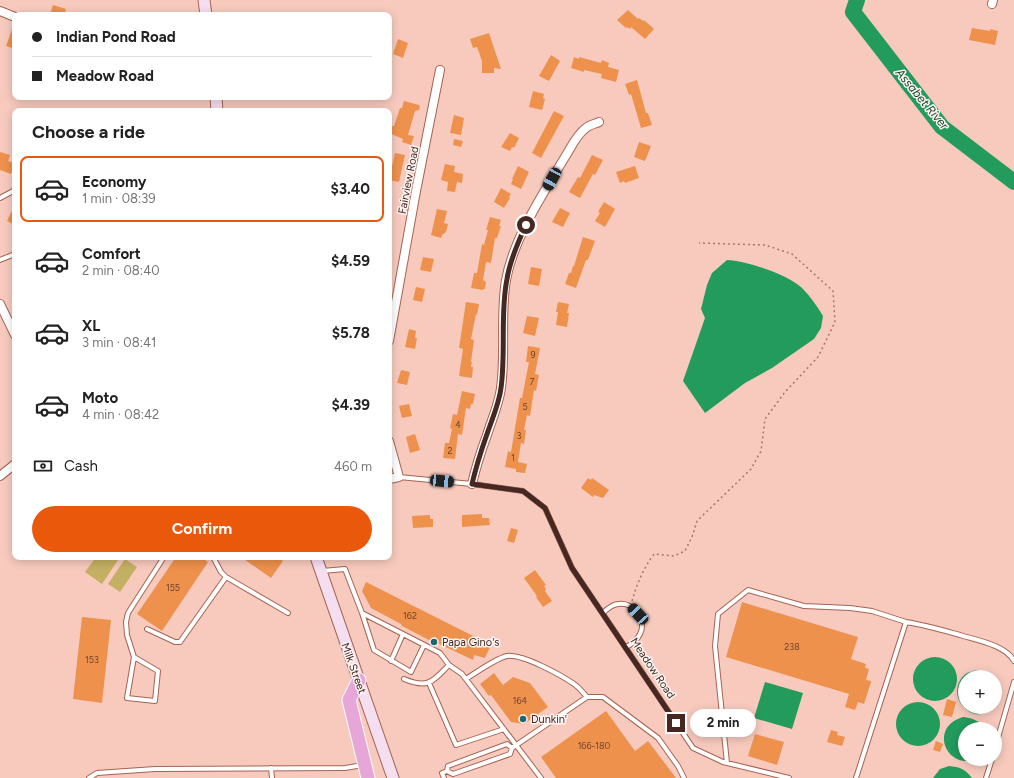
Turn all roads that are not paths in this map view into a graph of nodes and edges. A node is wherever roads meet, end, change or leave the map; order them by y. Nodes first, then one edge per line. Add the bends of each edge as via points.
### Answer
1 (204, 0) edge
2 (0, 11) edge
3 (206, 12) edge
4 (12, 16) edge
5 (440, 70) dead end
6 (599, 122) dead end
7 (12, 192) edge
8 (0, 198) edge
9 (12, 255) edge
10 (0, 260) edge
11 (0, 304) edge
12 (11, 319) edge
13 (392, 324) edge
14 (392, 452) edge
15 (12, 466) edge
16 (0, 476) edge
17 (399, 478) junction
18 (392, 479) edge
19 (472, 484) junction
20 (162, 560) edge
21 (215, 560) edge
22 (317, 560) edge
23 (320, 571) junction
24 (226, 577) junction
25 (288, 613) dead end
26 (362, 613) junction
27 (602, 613) junction
28 (906, 622) junction
29 (147, 629) dead end
30 (403, 634) junction
31 (424, 645) junction
32 (626, 647) junction
33 (134, 657) junction
34 (391, 661) junction
35 (1014, 661) edge
36 (449, 665) junction
37 (466, 678) junction
38 (404, 679) dead end
39 (360, 680) junction
40 (1014, 682) edge
41 (429, 683) junction
42 (587, 697) junction
43 (1002, 724) edge
44 (504, 729) junction
45 (515, 746) junction
46 (728, 763) junction
47 (365, 764) junction
48 (990, 766) edge
49 (271, 768) junction
50 (447, 771) junction
51 (88, 778) edge
52 (272, 778) edge
53 (368, 778) edge
54 (393, 778) edge
55 (444, 778) edge
56 (541, 778) edge
57 (684, 778) edge
58 (789, 778) edge
59 (856, 778) edge
60 (986, 778) edge

1 - 3 main road
2 - 4 street
5 - 13 street, Fairview Road
6 - 19 street via 586,127 580,134 526,225 511,262 504,297 504,364 501,389 476,464
7 - 8 lane
9 - 10 lane
11 - 12 street
14 - 17 street
15 - 16 street
17 - 18 street, Meadow Road
17 - 19 lane, Meadow Road
19 - 27 lane, Meadow Road via 523,491 545,508 572,568
20 - 33 lane via 128,613 127,635
21 - 24 lane
22 - 23 main road, Milk Street
23 - 26 lane via 345,569
23 - 39 main road, Milk Street
24 - 25 lane
24 - 29 lane via 180,642
26 - 30 lane
26 - 34 lane via 374,650
27 - 32 lane, Meadow Road
27 - 32 lane via 619,604 631,605 638,614 642,625 641,634 635,642
28 - 35 lane via 986,642 1008,653
28 - 46 lane via 872,611 804,606 748,590 718,614 715,646
28 - 59 lane
30 - 31 lane
30 - 34 lane
31 - 34 lane via 411,672
31 - 36 lane via 440,653
32 - 46 lane, Meadow Road via 693,748
33 - 33 lane via 127,698 155,702 158,671
36 - 37 lane
36 - 41 lane
37 - 42 lane via 507,656 523,658 576,685
37 - 44 lane
38 - 41 lane via 414,684
39 - 47 highway via 349,700
39 - 54 main road, Milk Street
40 - 43 lane
41 - 44 lane via 456,745
42 - 45 lane
42 - 57 lane via 603,697 658,738
44 - 45 lane
45 - 50 lane via 507,744 448,766
45 - 50 lane via 510,754 453,774
45 - 56 lane
46 - 58 lane, Meadow Road
47 - 49 lane via 345,768
47 - 53 highway
48 - 60 lane
49 - 51 lane via 140,770 97,773
49 - 52 lane
50 - 55 lane via 442,773

